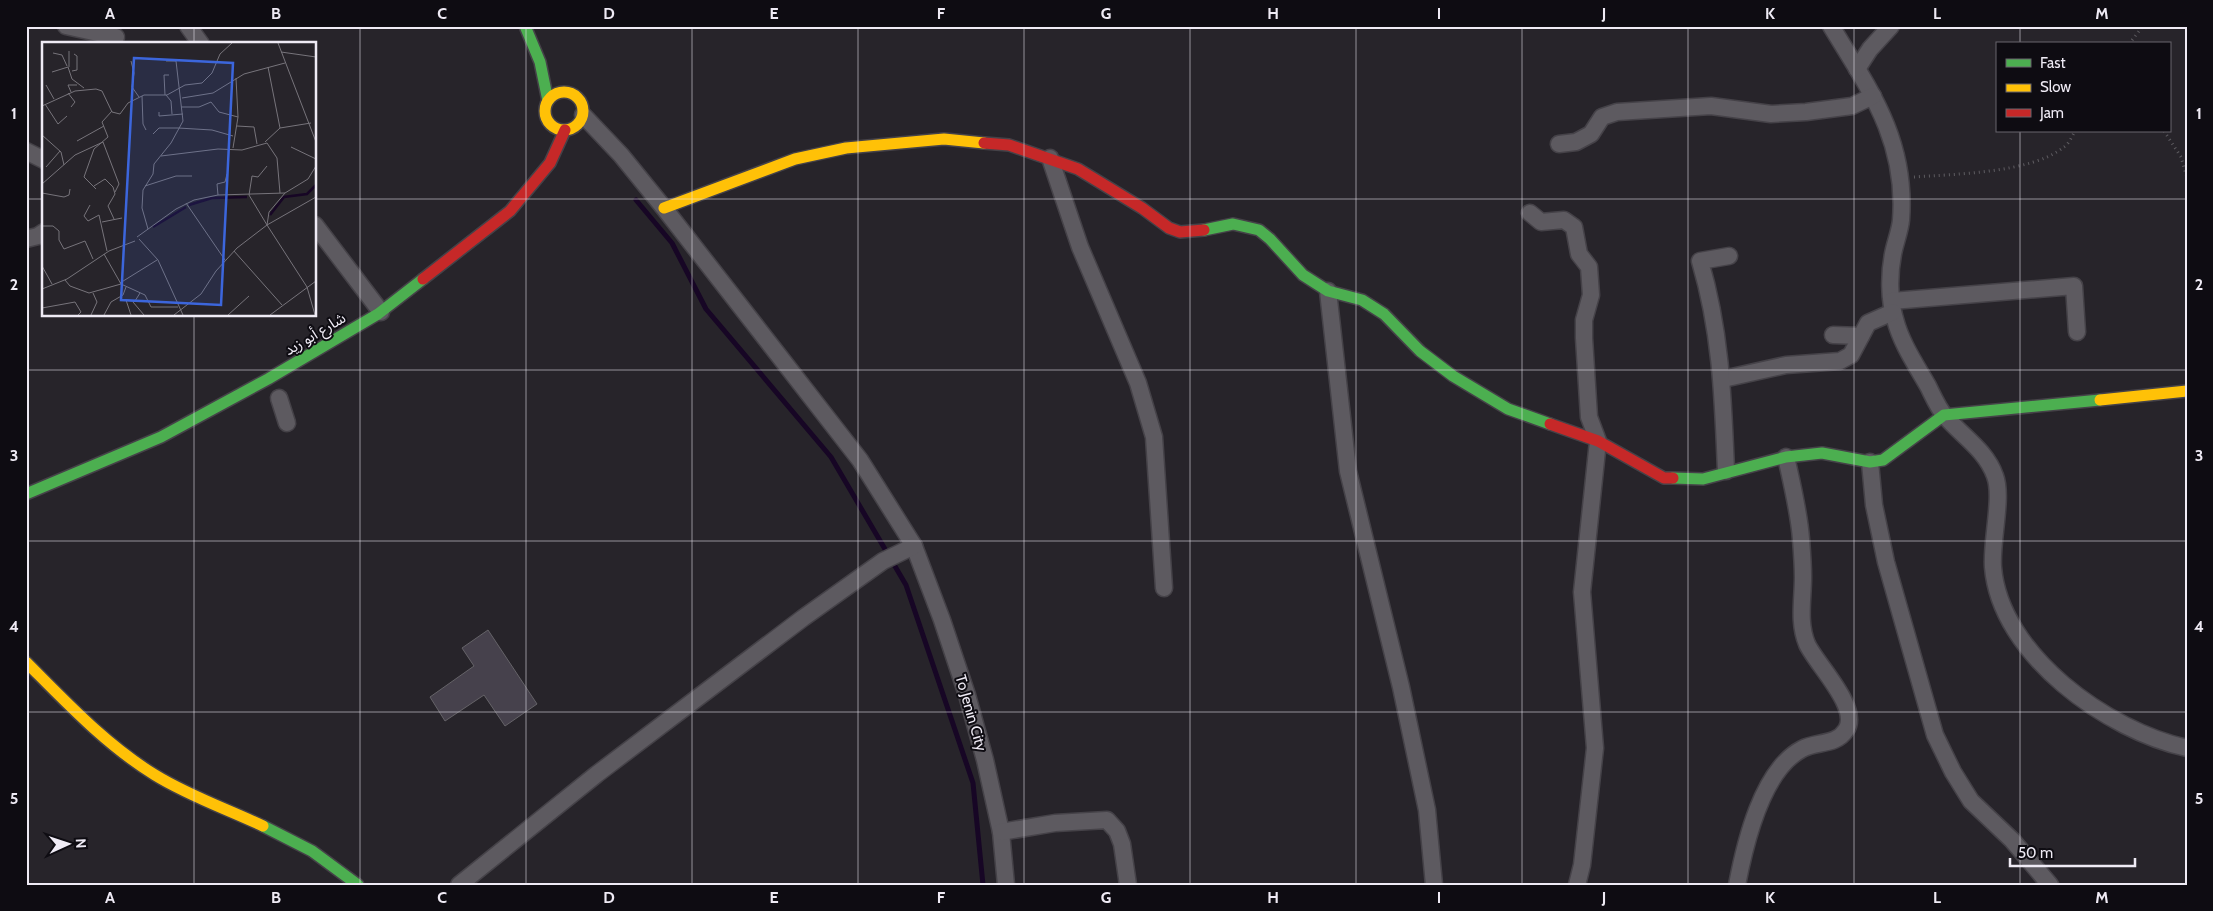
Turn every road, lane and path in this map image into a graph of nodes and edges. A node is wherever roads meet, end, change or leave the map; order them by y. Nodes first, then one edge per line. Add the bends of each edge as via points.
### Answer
1 (66, 26) edge
2 (188, 26) edge
3 (525, 26) edge
4 (1831, 26) edge
5 (1890, 26) edge
6 (2143, 26) edge
7 (117, 36) edge
8 (200, 42) edge
9 (2131, 42) edge
10 (1857, 69) junction
11 (564, 77) dead end
12 (572, 94) junction
13 (1873, 96) junction
14 (548, 101) junction
15 (583, 115) junction
16 (565, 130) junction
17 (2074, 132) edge
18 (2165, 132) edge
19 (1559, 144) dead end
20 (26, 151) edge
21 (1050, 158) junction
22 (42, 159) edge
23 (1900, 178) junction
24 (2187, 178) edge
25 (664, 208) junction
26 (1530, 213) dead end
27 (316, 226) edge
28 (42, 233) edge
29 (26, 240) edge
30 (1729, 256) dead end
31 (1328, 291) junction
32 (1893, 306) junction
33 (381, 312) junction
34 (2077, 332) dead end
35 (1833, 335) dead end
36 (1861, 336) junction
37 (1723, 379) junction
38 (2187, 391) edge
39 (279, 398) dead end
40 (1944, 415) junction
41 (287, 423) dead end
42 (1598, 441) junction
43 (1786, 457) junction
44 (1870, 462) junction
45 (1726, 471) junction
46 (26, 494) edge
47 (914, 546) junction
48 (1164, 588) dead end
49 (26, 662) edge
50 (2187, 748) edge
51 (1001, 832) junction
52 (358, 885) edge
53 (459, 885) edge
54 (1006, 885) edge
55 (1128, 885) edge
56 (1434, 885) edge
57 (1577, 885) edge
58 (1736, 885) edge
59 (2050, 885) edge

1 - 7 street
2 - 8 street
3 - 14 street via 547,85
4 - 10 street
5 - 10 street
6 - 9 path
10 - 13 street
11 - 12 street
12 - 14 street via 560,92
12 - 15 street via 581,102
13 - 19 street via 1852,106 1806,112 1771,114 1711,106 1617,112 1602,117 1591,134 1576,142
13 - 23 street via 1892,139
14 - 16 street via 545,111 549,123
15 - 16 street via 576,125
15 - 25 street, To Jenin City
16 - 33 street, شارع أبو زيد via 550,163 510,211
17 - 23 path via 2066,146 2045,159 1988,171
18 - 24 path via 2181,157
20 - 22 street
21 - 25 street via 1009,145 944,139 846,148 795,159
21 - 31 street via 1078,170 1180,232 1233,224 1259,230 1303,275
21 - 48 street via 1080,247 1138,383 1154,437
23 - 32 street via 1900,222 1892,257
25 - 47 street, To Jenin City via 860,460
26 - 42 street via 1541,222 1564,220 1574,227 1580,254 1589,267 1591,295 1584,320 1584,338 1589,417
27 - 33 street
28 - 29 street
30 - 37 street via 1700,261 1709,293
31 - 42 street via 1362,300 1384,314 1420,351 1446,371 1508,409
31 - 56 street via 1348,471 1425,800
32 - 34 street via 2074,286
32 - 36 street via 1868,324
32 - 40 street via 1905,344
33 - 46 street, شارع أبو زيد via 268,380 161,437
35 - 36 street
36 - 37 street via 1852,355 1840,362 1786,365
37 - 45 street
38 - 40 street
39 - 41 street
40 - 44 street via 1882,460
40 - 50 street via 1988,461 1996,476 1998,493 1993,568 2000,597 2018,633 2035,656 2081,700 2142,735
42 - 45 street via 1664,478 1703,479
42 - 57 street via 1582,592 1595,748
43 - 44 street via 1822,453
43 - 45 street
43 - 58 street via 1801,538 1801,619 1807,644 1847,708 1849,722 1846,731 1834,740 1804,748 1787,758 1775,774 1761,802
44 - 59 street via 1874,505 1886,562 1935,735 1952,772 1971,801 2012,840
47 - 51 street, To Jenin City via 967,695
47 - 53 street via 883,560 803,618 597,774
49 - 52 street via 91,728 155,774 312,851
51 - 54 street, To Jenin City
51 - 55 street via 1054,822 1107,820 1117,831 1122,844

